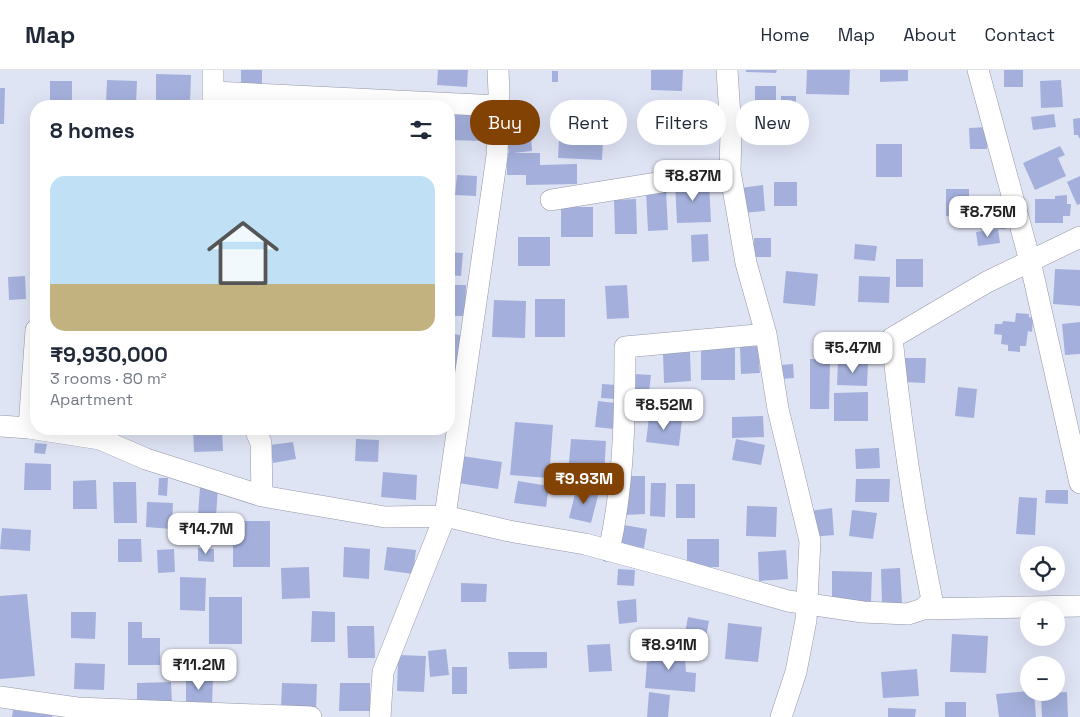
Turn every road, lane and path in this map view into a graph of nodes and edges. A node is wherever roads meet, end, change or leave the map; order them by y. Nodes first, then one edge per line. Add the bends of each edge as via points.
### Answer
1 (213, 70) edge
2 (498, 70) edge
3 (727, 70) edge
4 (978, 70) edge
5 (213, 99) edge
6 (254, 100) edge
7 (499, 100) edge
8 (455, 105) edge
9 (470, 105) edge
10 (497, 145) edge
11 (730, 171) junction
12 (551, 200) dead end
13 (1080, 238) edge
14 (1030, 261) junction
15 (766, 334) junction
16 (0, 426) edge
17 (30, 428) edge
18 (75, 435) edge
19 (258, 435) edge
20 (1080, 483) edge
21 (262, 496) junction
22 (445, 516) junction
23 (609, 551) junction
24 (807, 603) junction
25 (1080, 606) edge
26 (923, 609) junction
27 (0, 697) edge
28 (222, 716) edge
29 (311, 717) edge
30 (380, 717) edge
31 (781, 717) edge

1 - 5 street
2 - 7 street
3 - 11 street
4 - 14 street
5 - 6 street
8 - 9 street
10 - 22 street
11 - 12 street
11 - 15 street via 746,264
13 - 14 street
14 - 20 street
14 - 26 street via 986,282 892,338 901,427 917,531 932,600
15 - 23 street via 625,347 621,472
15 - 24 street via 778,409 810,541
16 - 17 street
18 - 21 street via 100,439 146,459
19 - 21 street via 261,443
21 - 22 street via 385,517
22 - 23 street
22 - 30 street via 383,672
23 - 24 street via 788,601
24 - 26 street via 863,612 908,614
24 - 31 street via 796,672
25 - 26 street
27 - 28 street via 77,708
28 - 29 street

